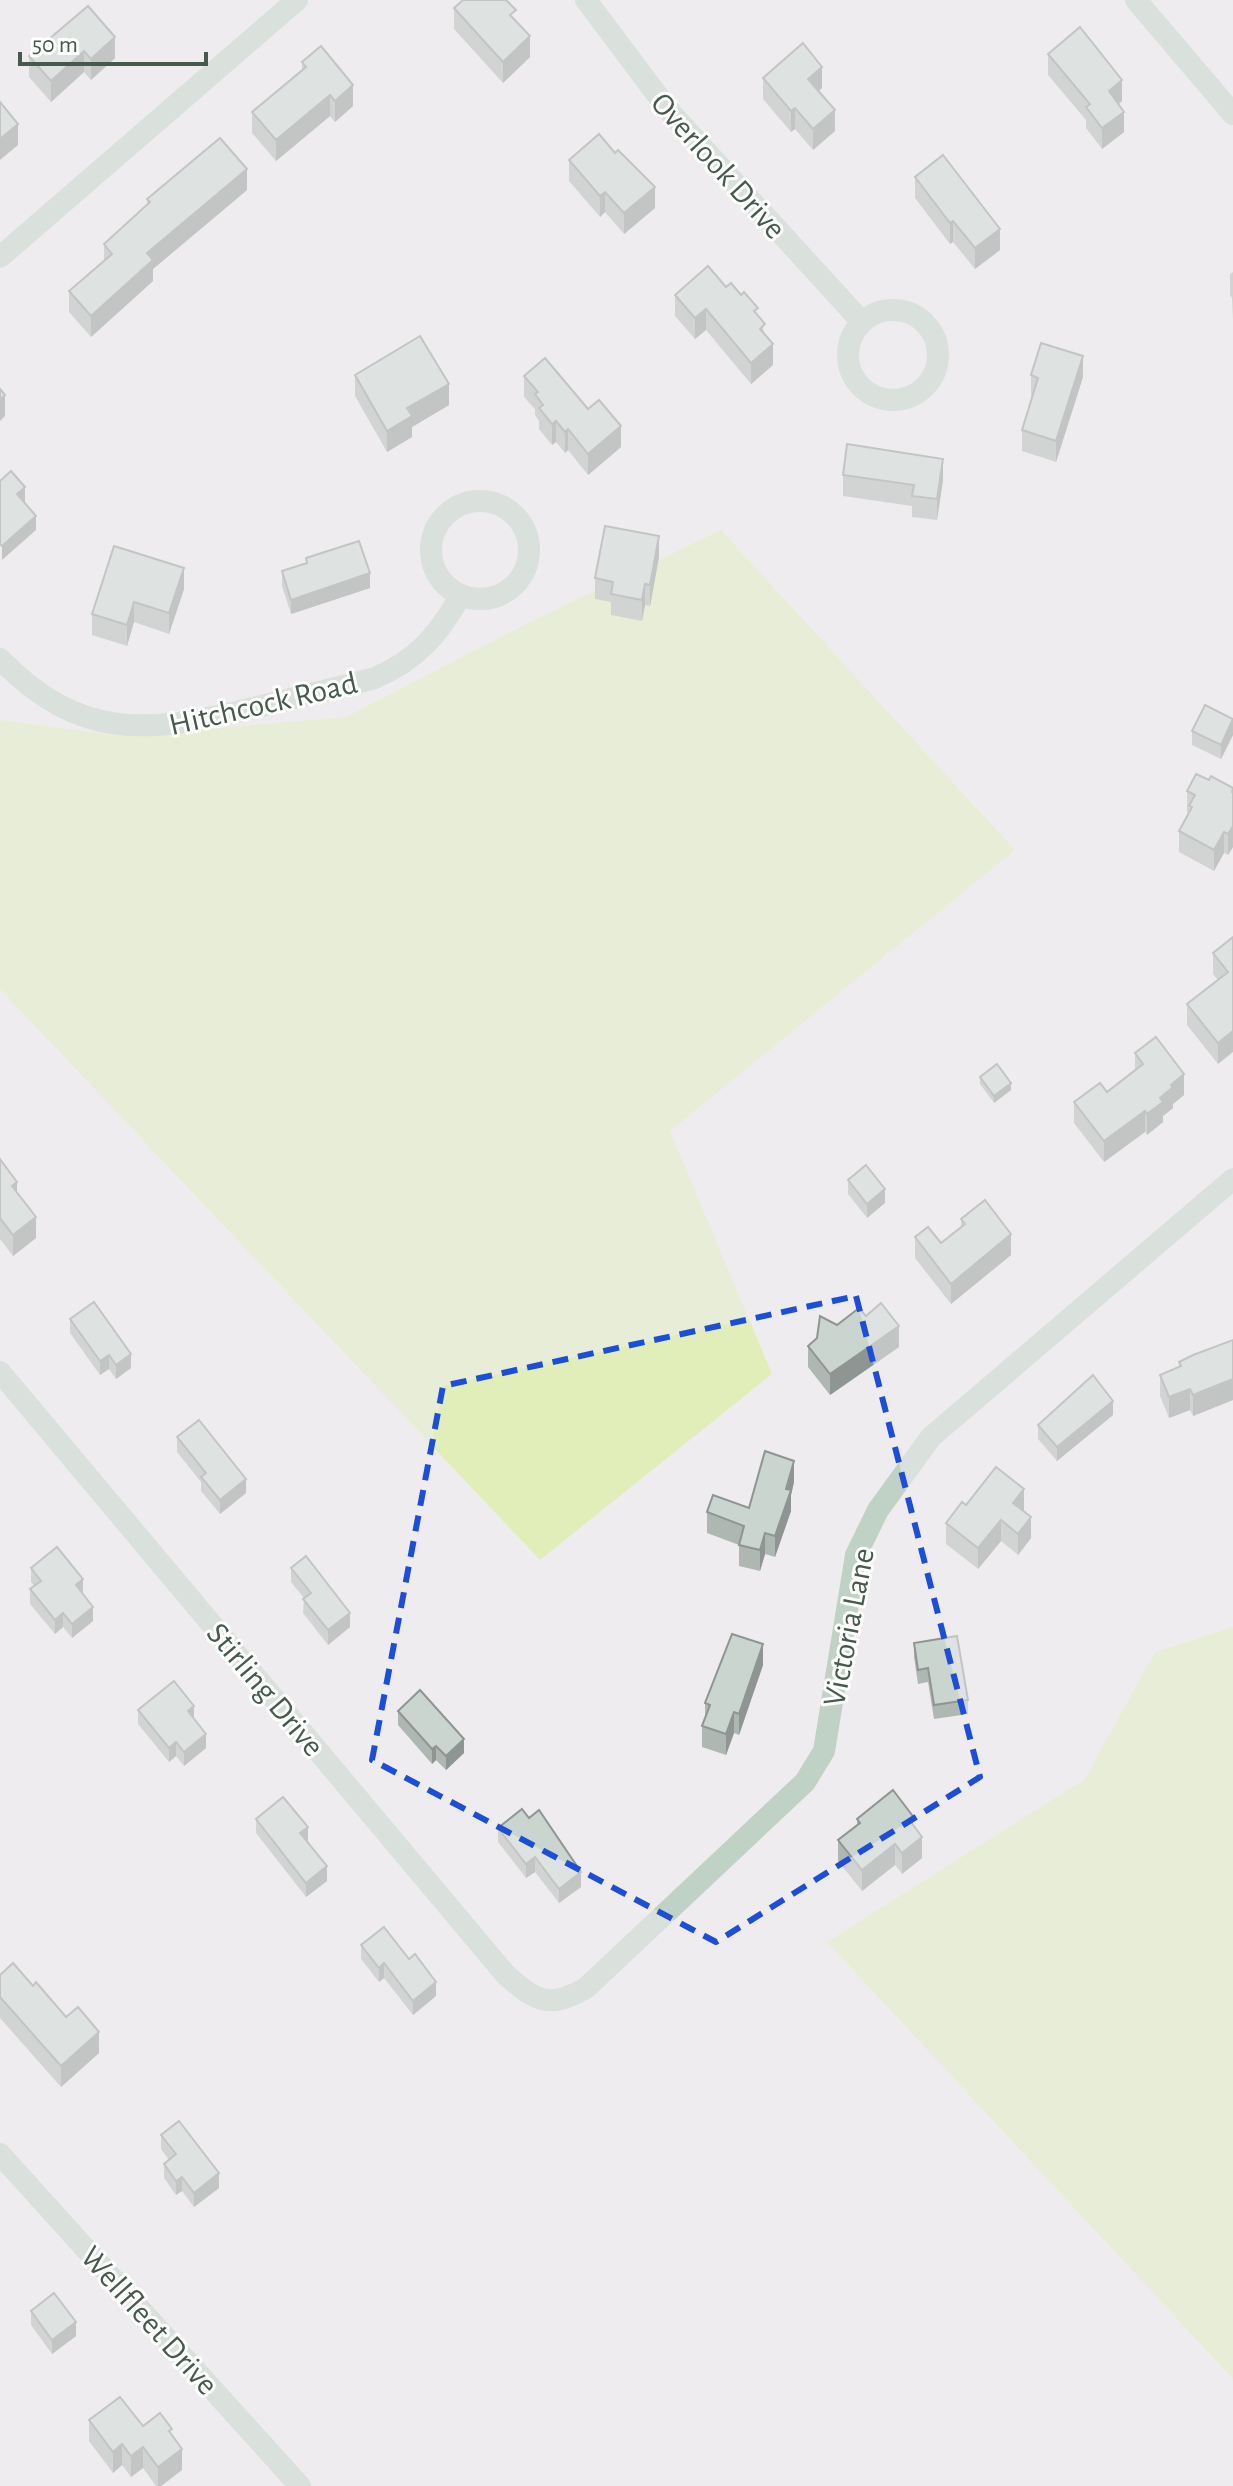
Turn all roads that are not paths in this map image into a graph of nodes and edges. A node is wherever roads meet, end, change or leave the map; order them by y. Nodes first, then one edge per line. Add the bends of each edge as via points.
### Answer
1 (297, 0) edge
2 (586, 0) edge
3 (1136, 0) edge
4 (1233, 114) edge
5 (0, 257) edge
6 (862, 322) junction
7 (461, 595) junction
8 (0, 659) edge
9 (1233, 1179) edge
10 (0, 1372) edge
11 (539, 2000) joint
12 (0, 2154) edge
13 (300, 2486) edge

1 - 5 street
2 - 6 street, Overlook Drive via 670,112
3 - 4 street
6 - 6 street via 887,310 906,311 923,320 939,354 924,389 896,401 876,398 860,386 848,359 850,339
7 - 7 street via 437,575 431,555 433,534 444,516 461,504 482,501 502,506 524,529 529,550 524,571 502,593 482,599
7 - 8 street, Hitchcock Road via 426,647 395,670 188,723 151,728 113,725 77,714 39,693
9 - 11 street, Victoria Lane via 931,1437 878,1510 856,1555 824,1751 805,1782 586,1988 562,2001
10 - 11 street, Stirling Drive via 506,1975
12 - 13 street, Wellfleet Drive

